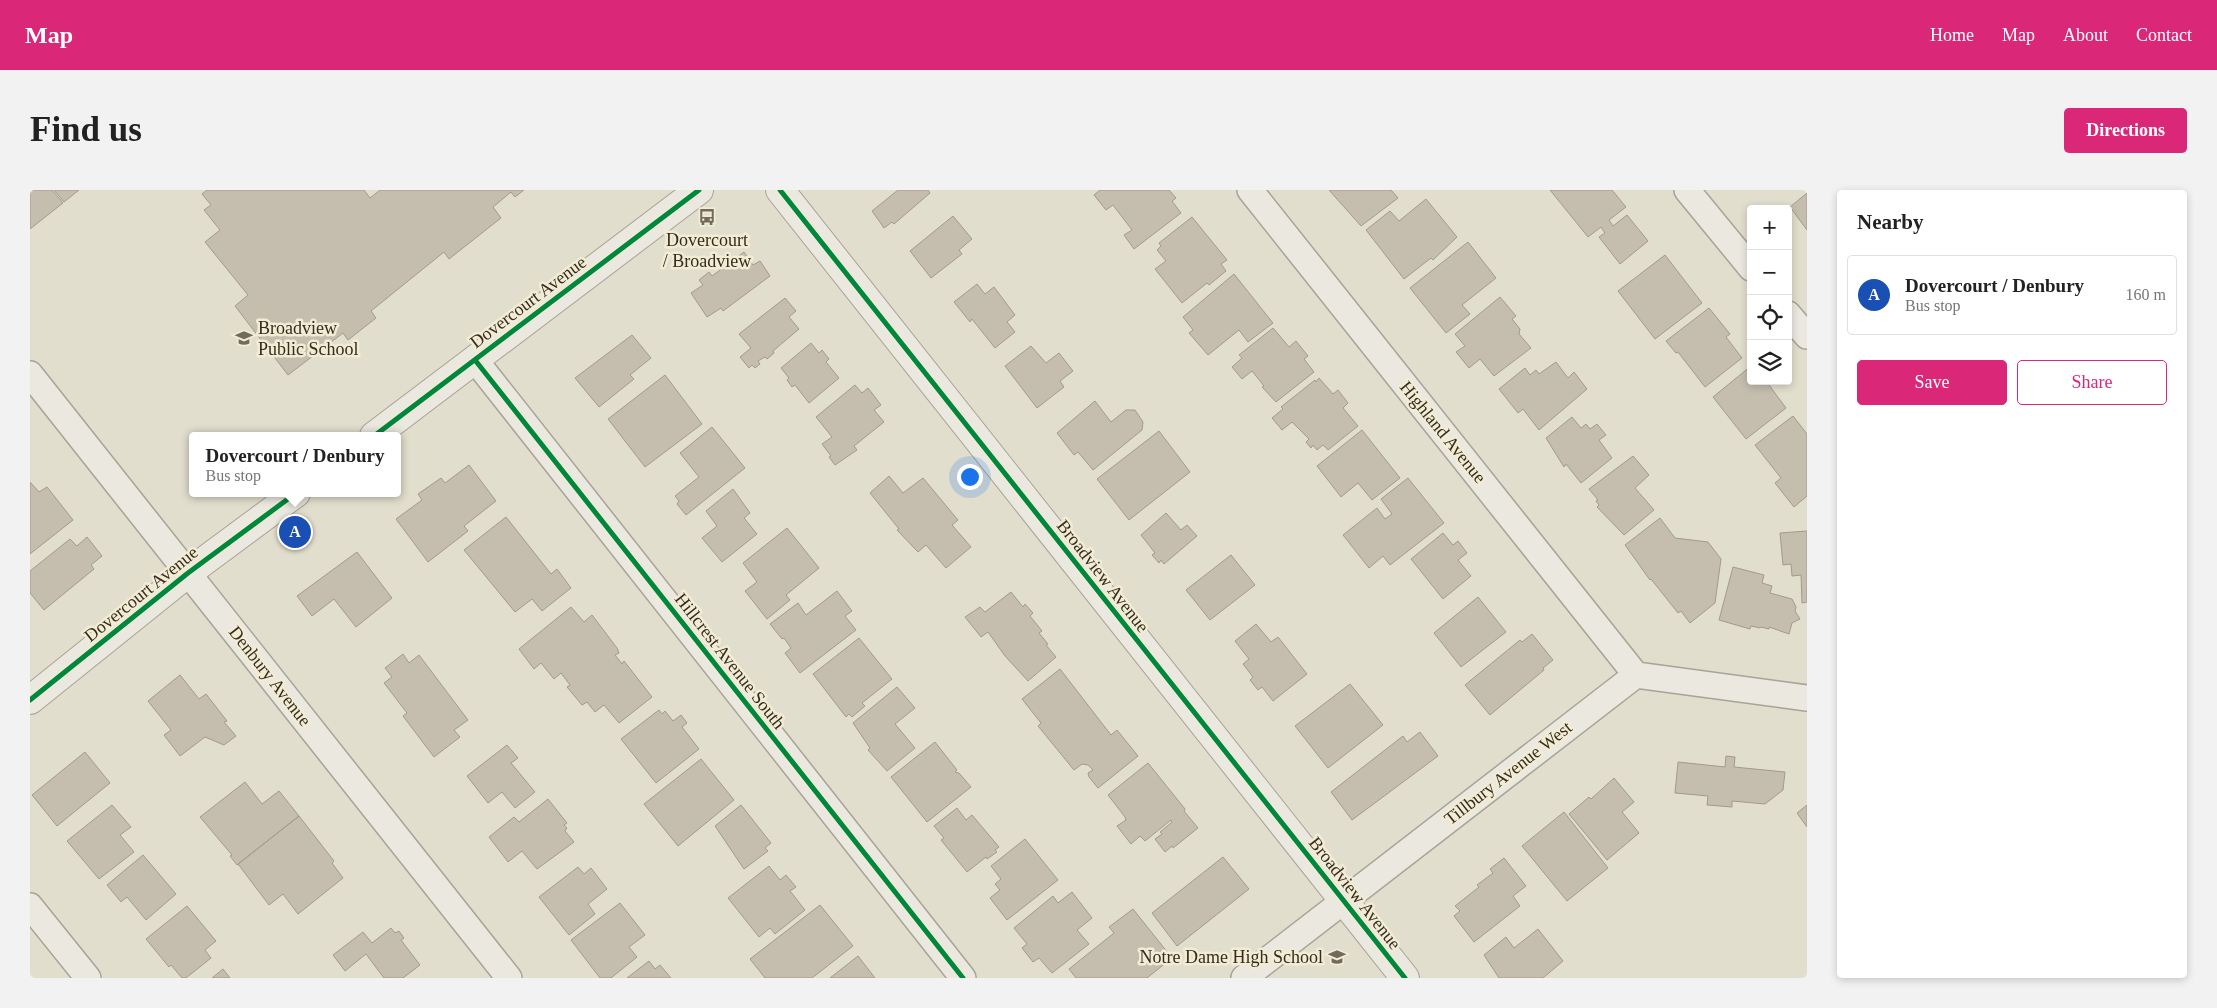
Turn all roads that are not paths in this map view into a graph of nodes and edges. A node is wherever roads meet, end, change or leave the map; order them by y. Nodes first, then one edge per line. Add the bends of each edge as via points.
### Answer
1 (699, 190) edge
2 (780, 190) edge
3 (1250, 190) edge
4 (1687, 190) edge
5 (1747, 263) edge
6 (1792, 319) edge
7 (1807, 336) edge
8 (475, 360) junction
9 (30, 374) edge
10 (379, 432) edge
11 (291, 497) edge
12 (188, 573) junction
13 (1636, 675) junction
14 (1807, 698) edge
15 (30, 700) edge
16 (1344, 900) junction
17 (30, 906) edge
18 (88, 978) edge
19 (509, 978) edge
20 (964, 978) edge
21 (1244, 978) edge
22 (1406, 978) edge

1 - 8 street, Dovercourt Avenue
2 - 16 street, Broadview Avenue
3 - 13 street, Highland Avenue
4 - 5 street
6 - 7 street
8 - 10 street, Dovercourt Avenue
8 - 20 street, Hillcrest Avenue South
9 - 12 street, Denbury Avenue
11 - 12 street, Dovercourt Avenue
12 - 15 street, Dovercourt Avenue
12 - 19 street, Denbury Avenue
13 - 14 street
13 - 16 street, Tillbury Avenue West
16 - 21 street, Tillbury Avenue West
16 - 22 street, Broadview Avenue
17 - 18 street

